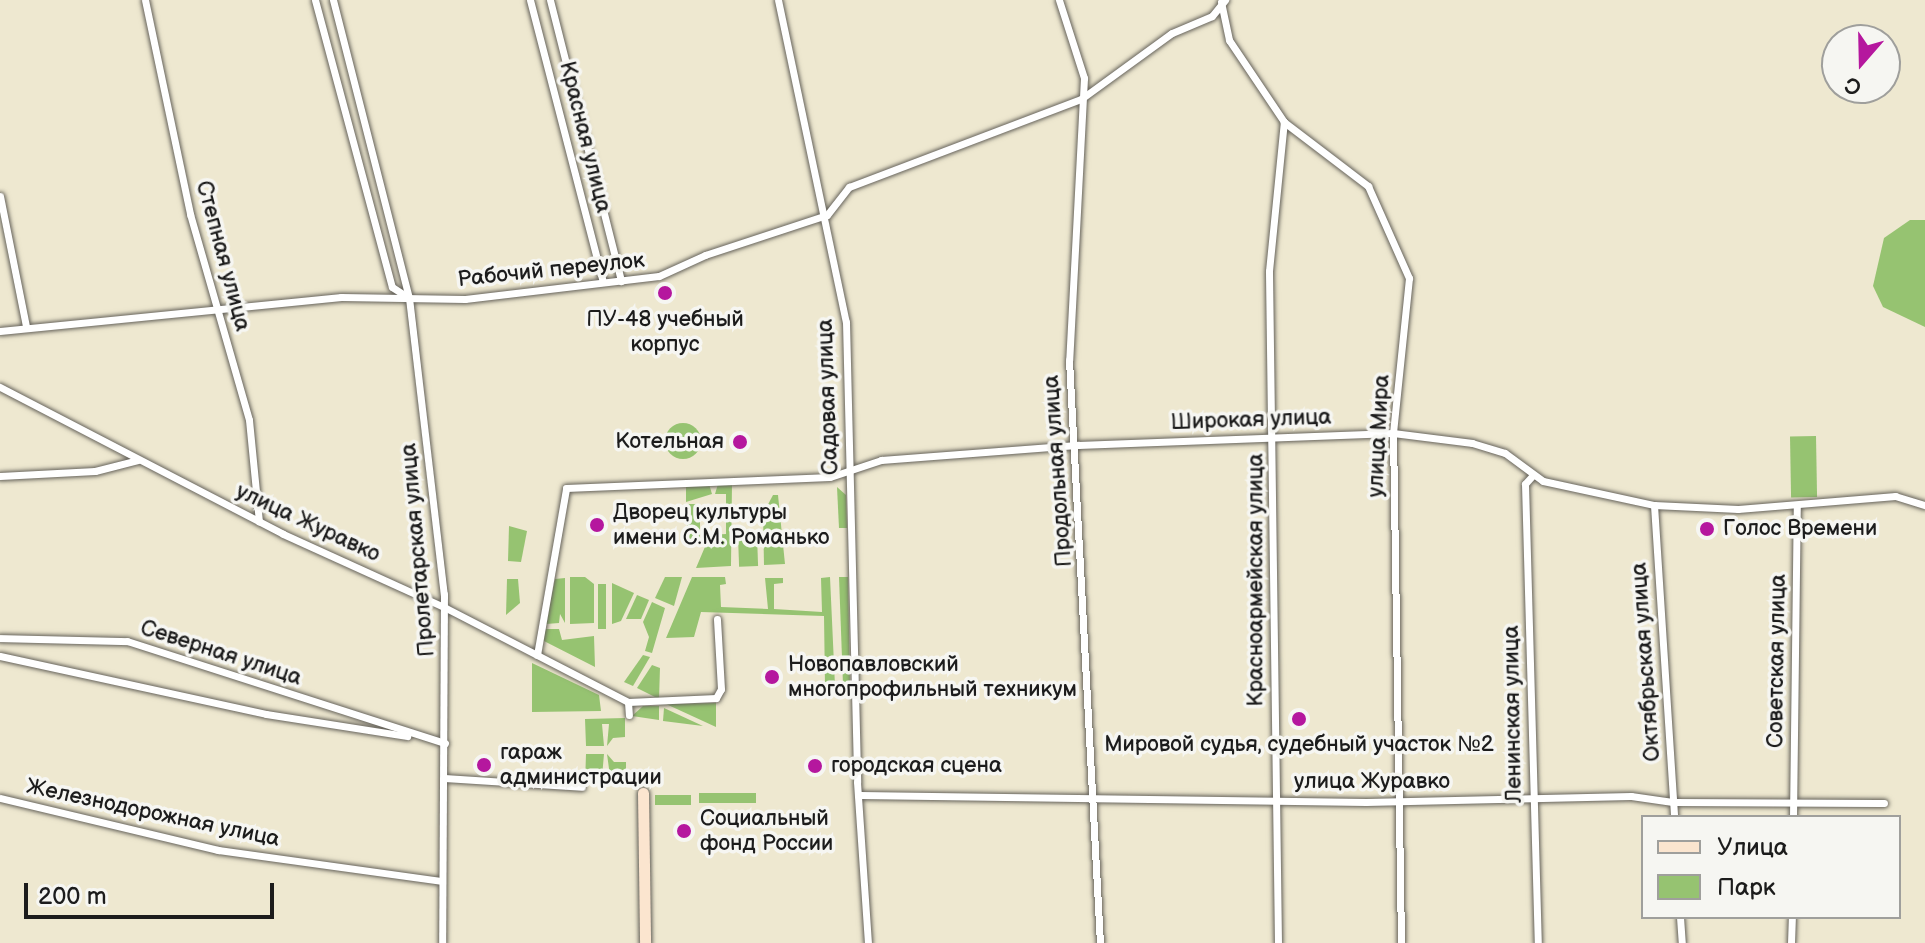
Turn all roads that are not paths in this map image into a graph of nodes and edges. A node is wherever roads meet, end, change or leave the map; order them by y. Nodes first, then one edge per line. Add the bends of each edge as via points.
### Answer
1 (145, 0) edge
2 (315, 0) edge
3 (333, 0) edge
4 (530, 0) edge
5 (550, 0) edge
6 (778, 0) edge
7 (1059, 0) edge
8 (1222, 2) edge
9 (1081, 99) junction
10 (1284, 122) junction
11 (0, 196) edge
12 (827, 215) junction
13 (621, 281) junction
14 (603, 282) junction
15 (409, 298) junction
16 (221, 308) junction
17 (26, 326) junction
18 (0, 331) edge
19 (0, 387) edge
20 (1393, 433) junction
21 (1274, 437) junction
22 (1078, 445) junction
23 (138, 460) junction
24 (1521, 466) junction
25 (848, 475) junction
26 (1533, 475) junction
27 (0, 476) edge
28 (1525, 484) junction
29 (1654, 505) junction
30 (1797, 505) junction
31 (1925, 505) edge
32 (259, 522) junction
33 (444, 607) junction
34 (717, 619) dead end
35 (0, 638) edge
36 (537, 655) junction
37 (0, 656) edge
38 (631, 702) junction
39 (629, 715) dead end
40 (425, 739) junction
41 (445, 743) junction
42 (444, 778) junction
43 (582, 787) dead end
44 (643, 793) dead end
45 (860, 795) junction
46 (1093, 796) junction
47 (0, 798) edge
48 (1532, 798) junction
49 (1275, 800) junction
50 (1399, 800) junction
51 (1673, 802) junction
52 (1884, 803) dead end
53 (1793, 805) junction
54 (1674, 815) edge
55 (1793, 815) edge
56 (441, 881) junction
57 (1680, 919) edge
58 (1792, 919) edge
59 (442, 943) edge
60 (645, 943) edge
61 (868, 943) edge
62 (1100, 943) edge
63 (1278, 943) edge
64 (1401, 943) edge
65 (1538, 943) edge
66 (1682, 943) edge
67 (1791, 943) edge

1 - 16 street, Степная улица via 190,214
2 - 15 street, Пролетарская улица via 392,287
3 - 15 street, Пролетарская улица
4 - 14 street, Красная улица
5 - 13 street, Красная улица
6 - 12 street, Садовая улица
7 - 9 street, Продольная улица via 1084,78
8 - 9 street via 1212,16 1172,33
8 - 10 street, улица Мира via 1229,40
9 - 12 street via 849,187
9 - 22 street, Продольная улица via 1069,360
10 - 20 street, улица Мира via 1368,186 1409,278
10 - 21 street, Красноармейская улица via 1269,271
11 - 17 street
12 - 13 street, Рабочий переулок via 705,255 659,276
12 - 25 street, Садовая улица via 846,322 852,455
13 - 14 street, Рабочий переулок
14 - 15 street, Рабочий переулок via 465,299
15 - 16 street, Рабочий переулок via 341,297
15 - 33 street, Пролетарская улица
16 - 17 street, Рабочий переулок
16 - 32 street, Степная улица via 249,420
17 - 18 street, Рабочий переулок
19 - 23 street, улица Журавко
20 - 21 street, Широкая улица
20 - 24 street, Широкая улица via 1472,443 1505,453
20 - 50 street, улица Мира
21 - 22 street, Широкая улица
21 - 49 street, Красноармейская улица
22 - 25 street, Широкая улица via 881,460
22 - 46 street, Продольная улица
23 - 27 street via 95,471
23 - 32 street, улица Журавко
24 - 26 street, Широкая улица
24 - 28 street, Ленинская улица
25 - 36 street, Широкая улица via 566,488
25 - 45 street, Садовая улица
26 - 28 street
26 - 29 street, Широкая улица
28 - 48 street, Ленинская улица
29 - 30 street, Широкая улица
29 - 51 street, Октябрьская улица
30 - 31 street, Широкая улица via 1895,496
30 - 53 street, Советская улица
32 - 33 street, улица Журавко
33 - 36 street, улица Журавко
33 - 41 street, Пролетарская улица
34 - 38 street via 721,689 716,698
35 - 40 street, Северная улица via 127,641
36 - 38 street, улица Журавко
37 - 40 street, Северная улица via 266,714
38 - 39 street
40 - 41 street, Северная улица
41 - 42 street, Пролетарская улица
42 - 43 street
42 - 56 street, Пролетарская улица
44 - 60 street
45 - 46 street, улица Журавко
45 - 61 street, Садовая улица
46 - 49 street, улица Журавко
46 - 62 street, Продольная улица
47 - 56 street, Железнодорожная улица via 218,850
48 - 50 street, улица Журавко
48 - 51 street, улица Журавко via 1631,796
48 - 65 street, Ленинская улица
49 - 50 street, улица Журавко
49 - 63 street, Красноармейская улица
50 - 64 street, улица Мира
51 - 53 street, улица Журавко
51 - 54 street, Октябрьская улица
52 - 53 street, улица Журавко
53 - 55 street, Советская улица
56 - 59 street, Пролетарская улица
57 - 66 street
58 - 67 street

